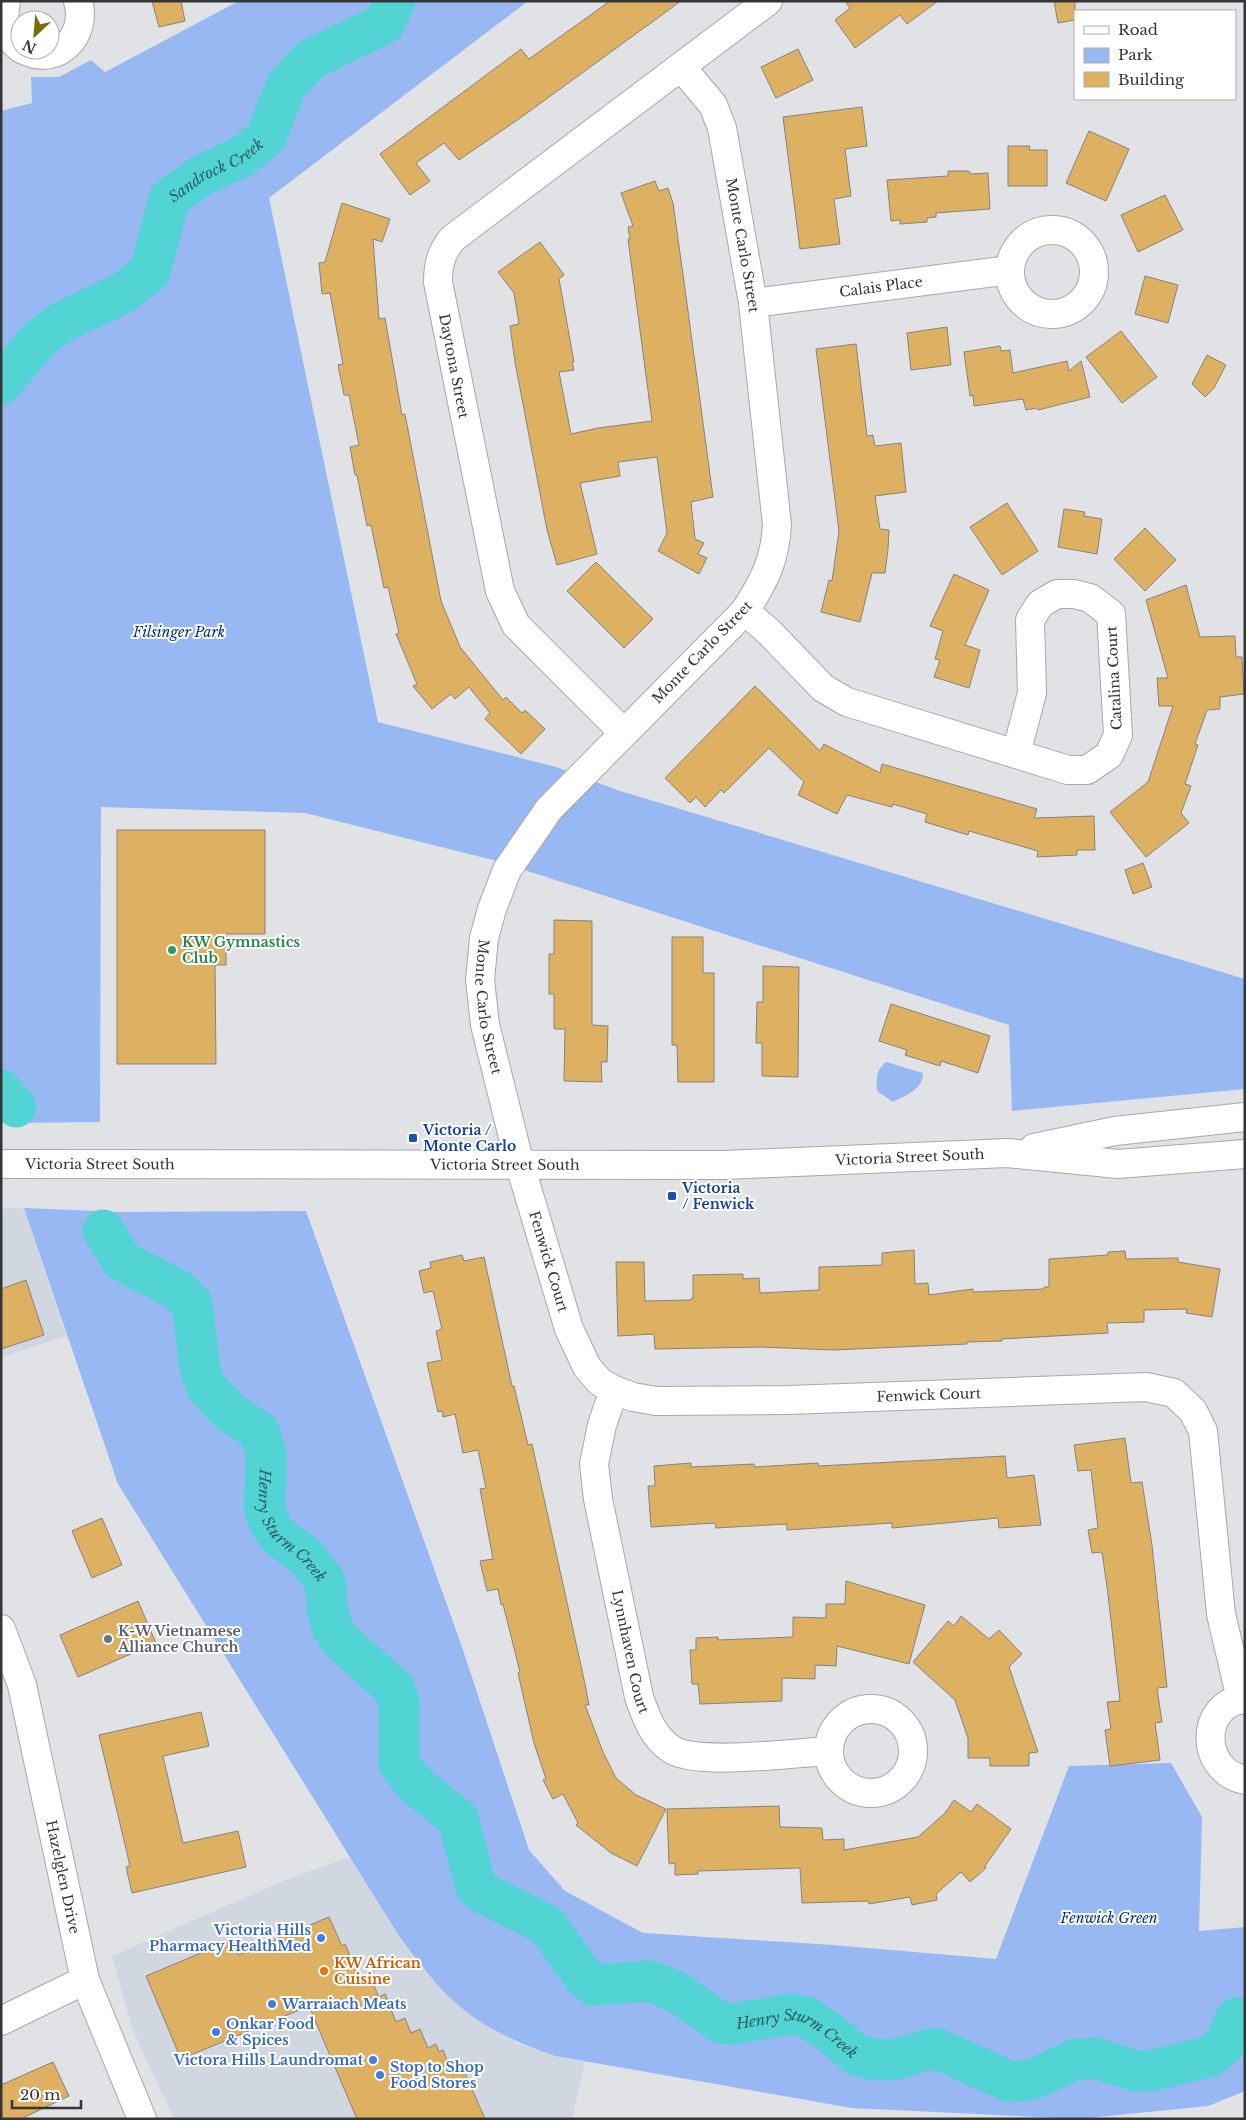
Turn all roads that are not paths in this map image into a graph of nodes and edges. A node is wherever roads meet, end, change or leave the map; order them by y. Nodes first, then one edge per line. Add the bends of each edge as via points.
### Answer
1 (6, 1) edge
2 (78, 1) edge
3 (768, 1) edge
4 (10, 37) edge
5 (60, 50) edge
6 (682, 68) junction
7 (1010, 270) dead end
8 (753, 303) junction
9 (745, 611) junction
10 (623, 732) junction
11 (1016, 754) junction
12 (1245, 1117) edge
13 (1007, 1153) junction
14 (1245, 1154) edge
15 (1, 1164) edge
16 (520, 1165) junction
17 (614, 1390) junction
18 (1, 1629) edge
19 (1243, 1699) edge
20 (828, 1751) dead end
21 (1245, 1780) edge
22 (85, 1980) junction
23 (1, 2021) edge
24 (142, 2119) edge

1 - 4 street via 3,13
2 - 5 street via 81,11 78,31
3 - 6 street, Daytona Street
6 - 8 street, Monte Carlo Street via 713,105 722,128
6 - 10 street, Daytona Street via 452,239 442,252 438,266 438,282 506,608 516,625
7 - 8 street, Calais Place
8 - 9 street, Monte Carlo Street via 777,524 776,549 765,581
9 - 10 street, Monte Carlo Street
9 - 11 street, Catalina Court via 823,688 847,702
10 - 16 street, Monte Carlo Street via 549,809 507,870 486,931 480,980 485,1025
11 - 11 street, Catalina Court via 1068,770 1087,770 1109,755 1118,735 1111,614 1090,598 1057,594 1040,604 1030,620 1032,693
12 - 13 street, Victoria Street South via 1115,1131
13 - 14 street, Victoria Street South via 1118,1164
13 - 16 street, Victoria Street South via 725,1165
15 - 16 street, Victoria Street South
16 - 17 street, Fenwick Court via 569,1329 587,1367 600,1382
17 - 19 street, Fenwick Court via 656,1401 788,1400 1146,1387 1174,1393 1193,1412 1203,1431 1221,1614
17 - 20 street, Lynnhaven Court via 594,1464 598,1499 639,1697 648,1723 671,1749 684,1755 706,1758
18 - 22 street, Hazelglen Drive via 22,1686
19 - 21 street, Fenwick Court via 1222,1709 1214,1720 1209,1739 1216,1762 1226,1772
22 - 23 street
22 - 24 street, Hazelglen Drive

